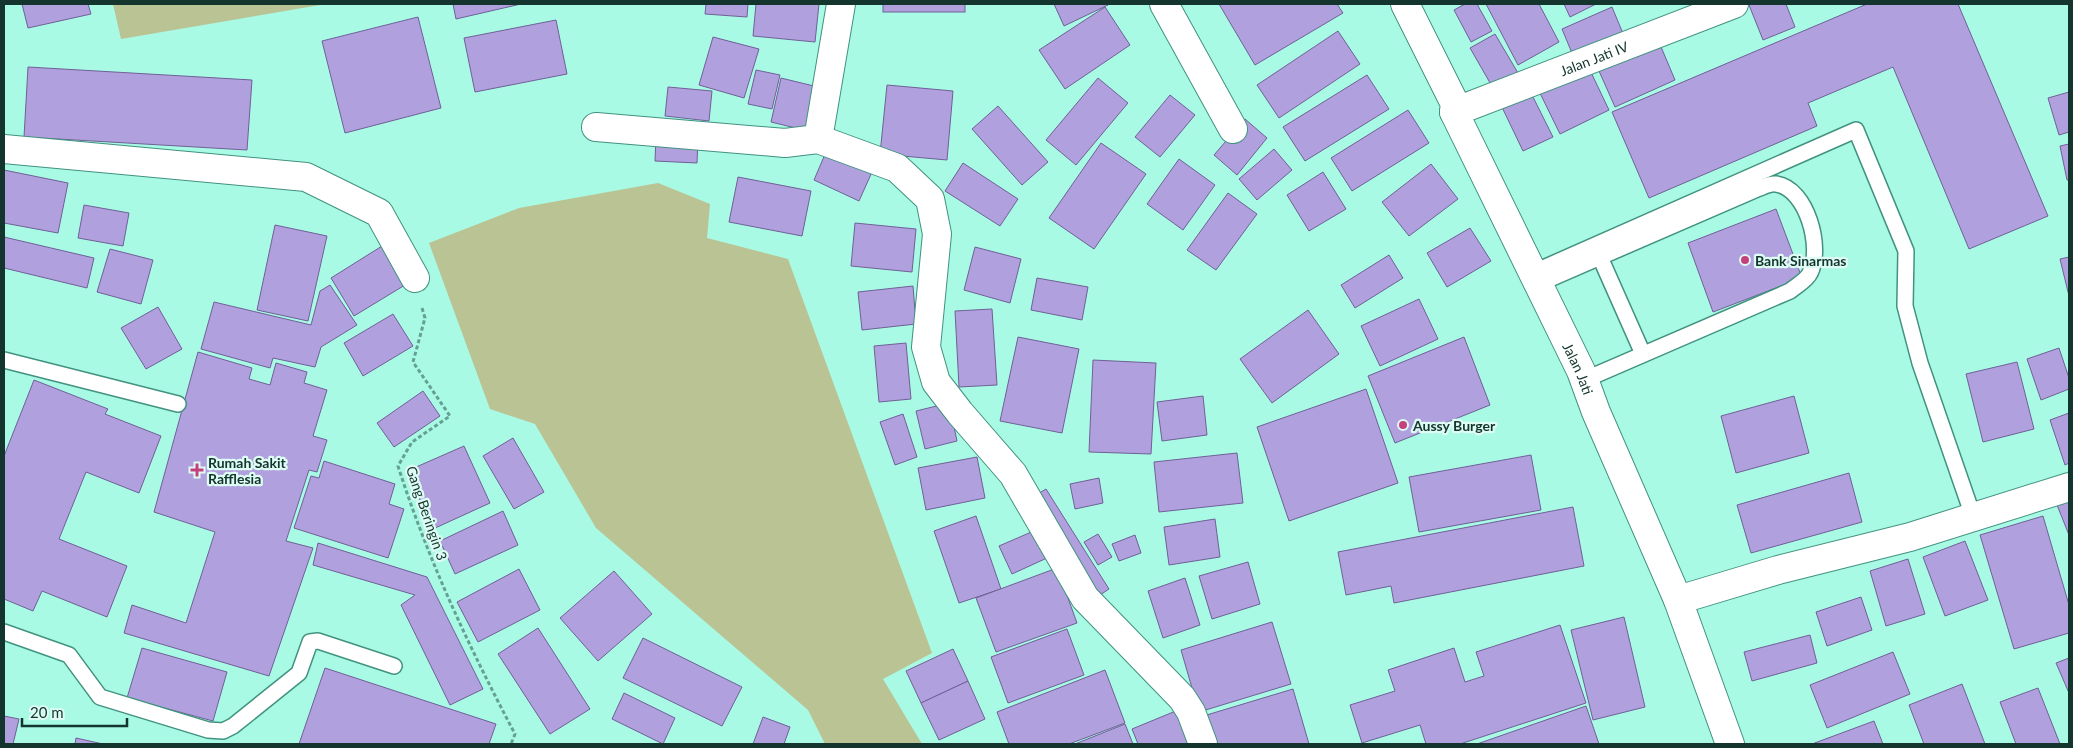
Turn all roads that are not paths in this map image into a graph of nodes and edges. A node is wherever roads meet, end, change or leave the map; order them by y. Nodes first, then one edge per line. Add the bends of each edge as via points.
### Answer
1 (842, 4) edge
2 (1164, 4) edge
3 (1405, 4) edge
4 (1734, 4) edge
5 (1454, 112) junction
6 (596, 127) dead end
7 (1233, 129) dead end
8 (818, 139) junction
9 (4, 149) edge
10 (1600, 257) junction
11 (415, 278) road end
12 (1535, 278) junction
13 (1643, 354) junction
14 (4, 360) edge
15 (1584, 380) junction
16 (178, 404) dead end
17 (2069, 487) edge
18 (1973, 516) junction
19 (1678, 600) junction
20 (4, 632) edge
21 (394, 666) dead end
22 (1203, 744) edge
23 (1730, 744) edge

1 - 8 street
2 - 7 street
3 - 5 street, Jalan Jati via 1455,104
4 - 5 street, Jalan Jati IV
5 - 12 street, Jalan Jati
6 - 8 street via 785,142
8 - 22 street via 897,168 930,199 937,234 926,347 936,382 1013,474 1086,598 1182,698
9 - 11 street via 306,178 379,213
10 - 12 lane
10 - 13 lane
10 - 13 lane via 1775,184 1786,188 1802,202 1814,241 1810,274 1790,291
12 - 15 street, Jalan Jati
12 - 18 lane via 1856,130 1906,251 1905,306 1920,363
13 - 15 lane
14 - 16 lane
15 - 19 street, Jalan Jati
17 - 18 street
18 - 19 street via 1910,537 1778,570
19 - 23 street, Jalan Jati
20 - 21 lane via 69,655 100,697 208,730 223,731 233,726 299,673 310,642 318,641

